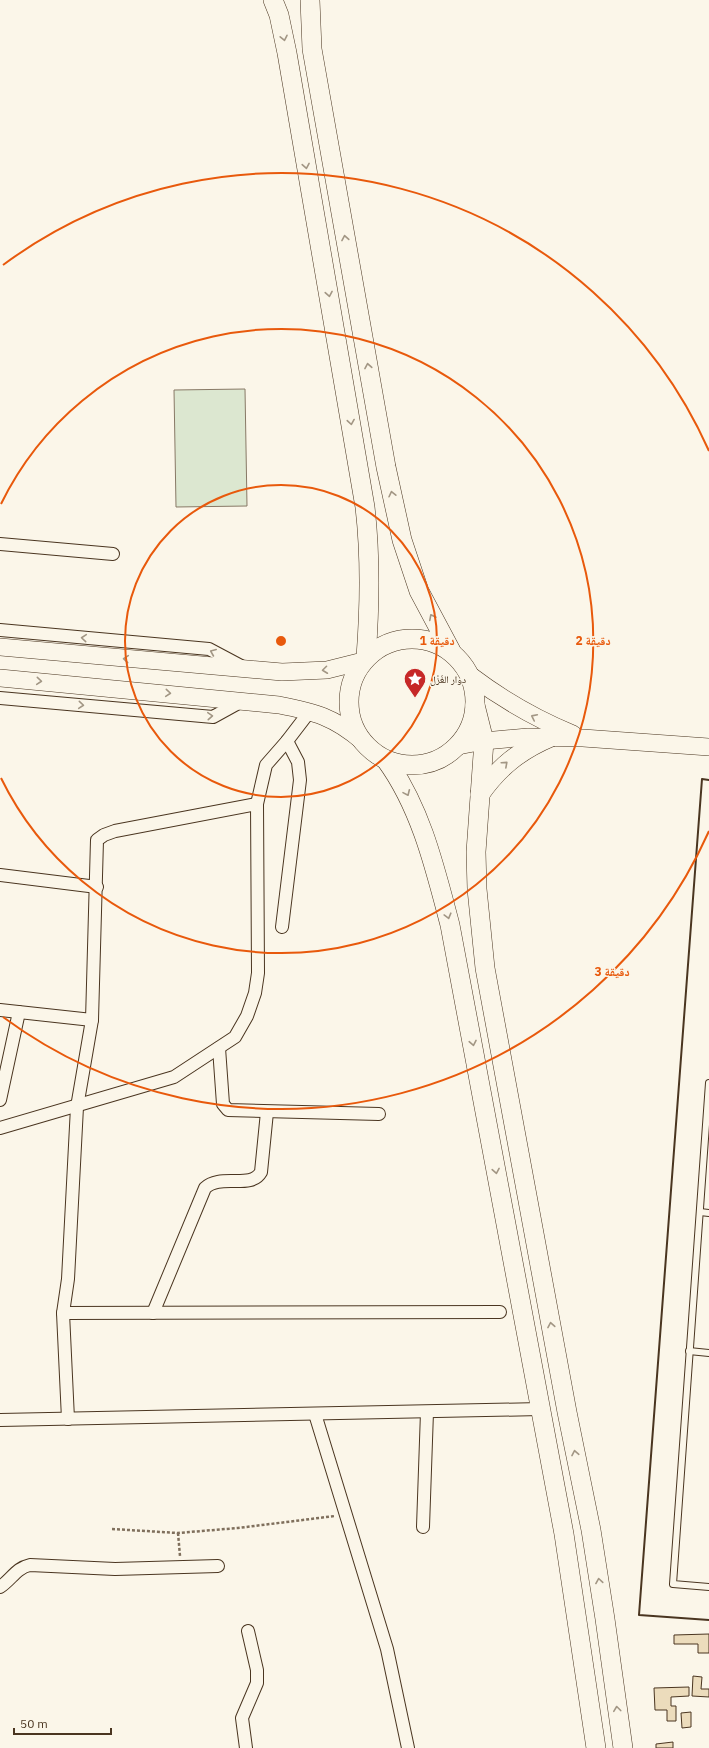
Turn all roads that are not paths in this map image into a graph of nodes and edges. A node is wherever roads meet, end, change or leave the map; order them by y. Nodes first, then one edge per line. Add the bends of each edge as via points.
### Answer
1 (273, 0) edge
2 (310, 0) edge
3 (0, 544) edge
4 (113, 554) dead end
5 (0, 630) edge
6 (0, 647) edge
7 (450, 651) junction
8 (365, 659) junction
9 (248, 670) junction
10 (470, 675) junction
11 (0, 678) edge
12 (0, 698) edge
13 (244, 700) junction
14 (476, 705) junction
15 (310, 711) junction
16 (550, 737) junction
17 (583, 738) junction
18 (287, 741) junction
19 (362, 741) junction
20 (484, 741) junction
21 (458, 746) junction
22 (709, 747) edge
23 (386, 760) junction
24 (480, 794) junction
25 (258, 804) junction
26 (0, 875) edge
27 (97, 887) junction
28 (282, 927) dead end
29 (0, 1010) edge
30 (18, 1012) junction
31 (92, 1020) junction
32 (219, 1048) junction
33 (709, 1083) edge
34 (0, 1100) edge
35 (77, 1107) junction
36 (267, 1112) junction
37 (379, 1114) dead end
38 (0, 1128) edge
39 (700, 1212) junction
40 (709, 1213) edge
41 (500, 1312) dead end
42 (63, 1313) junction
43 (153, 1314) junction
44 (690, 1351) junction
45 (709, 1353) edge
46 (540, 1410) junction
47 (428, 1412) junction
48 (315, 1414) junction
49 (68, 1419) junction
50 (0, 1420) edge
51 (423, 1527) dead end
52 (218, 1566) dead end
53 (0, 1587) edge
54 (709, 1587) edge
55 (248, 1631) dead end
56 (246, 1748) edge
57 (408, 1748) edge
58 (596, 1748) edge
59 (623, 1748) edge

1 -> 8 main road via 279,14 287,53 365,507 370,570
7 -> 2 main road via 419,591 409,564 386,467 312,49
3 - 4 street
9 -> 5 street via 209,649
9 -> 6 main road
7 - 8 main road via 437,643 407,638 385,644
7 - 10 main road via 462,662
8 -> 9 main road via 327,670
8 - 19 main road via 357,670 348,698 349,714
10 - 14 main road
17 -> 10 main road via 526,713
11 -> 13 main road
12 -> 13 street via 214,717
13 - 15 main road
14 - 20 main road
14 - 21 main road via 470,727
15 - 18 street
15 - 19 main road via 346,727
16 - 17 main road
16 - 20 main road
24 -> 16 main road via 503,765 533,744
17 - 22 main road
18 - 25 street via 266,765
18 - 28 street via 298,762 300,780
19 - 23 main road
20 - 21 main road
20 - 24 main road
21 - 23 main road via 432,762 417,765
23 -> 46 main road via 400,779 419,821 431,853 450,925
59 -> 24 main road via 591,1530 485,968 477,889 476,852
25 - 27 street via 104,834 97,840
25 - 32 street via 258,973 255,993 247,1016 235,1037
26 - 27 street
27 - 31 street
29 - 30 street
30 - 31 street
30 - 34 street
31 - 35 street
32 - 35 street via 174,1077
32 - 36 street via 224,1107 233,1112
33 - 39 lane
35 - 38 street
35 - 42 street via 68,1279
36 - 37 street
36 - 43 street via 261,1172 249,1180 217,1182 205,1188
39 - 40 lane
39 - 44 lane
41 - 43 street
42 - 43 street
42 - 49 street
44 - 45 lane
44 - 54 lane via 673,1584
46 - 47 street
46 - 58 main road via 564,1534
47 - 48 street
47 - 51 street
48 - 49 street
48 - 57 street via 387,1649
49 - 50 street
52 - 53 street via 115,1569 30,1565 17,1570
55 - 56 street via 257,1670 257,1684 242,1718

